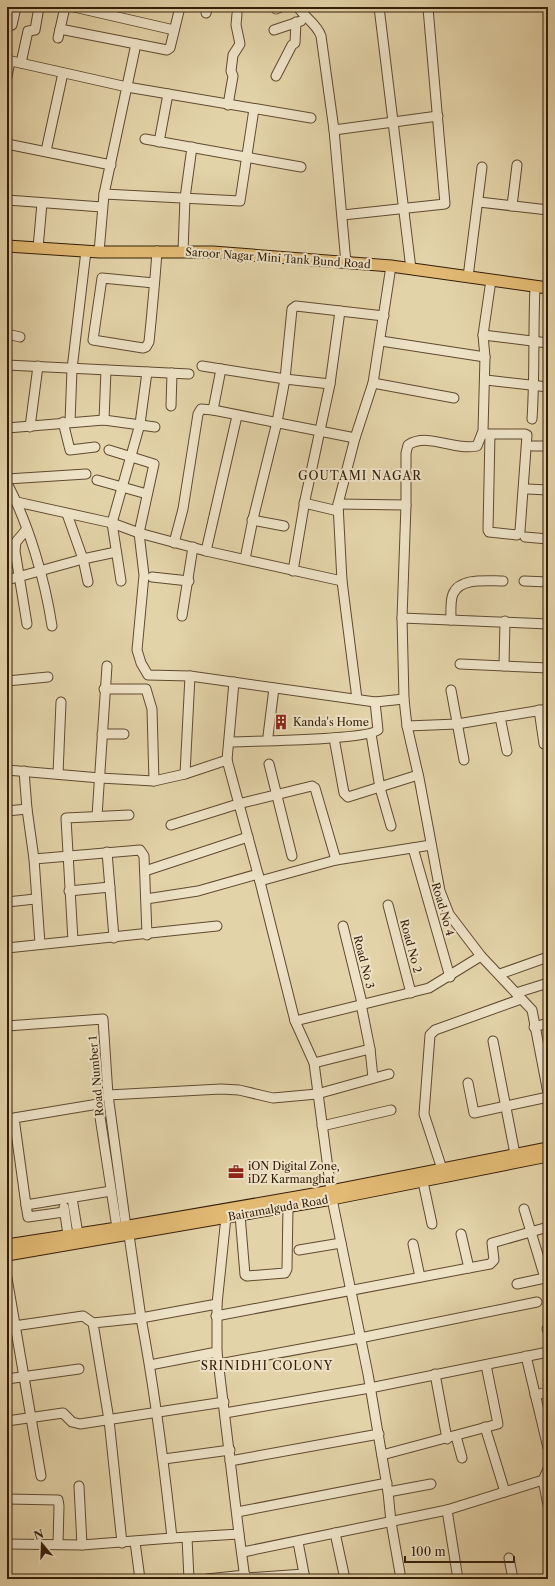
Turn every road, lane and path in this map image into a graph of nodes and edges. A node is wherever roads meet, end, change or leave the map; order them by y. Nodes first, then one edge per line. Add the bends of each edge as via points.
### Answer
1 (16, 7) edge
2 (39, 7) edge
3 (65, 7) edge
4 (74, 7) edge
5 (180, 7) edge
6 (298, 7) edge
7 (379, 7) edge
8 (428, 8) dead end
9 (237, 14) dead end
10 (307, 19) junction
11 (296, 22) junction
12 (12, 25) dead end
13 (174, 30) junction
14 (274, 30) dead end
15 (136, 44) junction
16 (8, 60) edge
17 (21, 63) junction
18 (63, 73) junction
19 (276, 76) dead end
20 (7, 77) edge
21 (127, 87) junction
22 (168, 94) junction
23 (228, 105) junction
24 (254, 110) junction
25 (438, 116) junction
26 (311, 118) dead end
27 (394, 122) junction
28 (334, 130) junction
29 (145, 140) dead end
30 (159, 142) junction
31 (7, 144) edge
32 (192, 146) junction
33 (46, 151) junction
34 (247, 156) junction
35 (110, 165) junction
36 (517, 165) dead end
37 (301, 167) dead end
38 (482, 167) dead end
39 (104, 194) junction
40 (185, 198) junction
41 (7, 200) edge
42 (478, 202) junction
43 (42, 203) junction
44 (512, 206) junction
45 (102, 207) junction
46 (404, 208) junction
47 (548, 210) edge
48 (343, 215) junction
49 (7, 246) edge
50 (38, 248) junction
51 (86, 251) junction
52 (157, 251) junction
53 (184, 251) junction
54 (99, 252) junction
55 (346, 263) junction
56 (390, 266) junction
57 (411, 268) junction
58 (468, 277) junction
59 (491, 280) junction
60 (154, 282) junction
61 (535, 287) junction
62 (548, 288) edge
63 (340, 311) junction
64 (384, 316) junction
65 (7, 334) edge
66 (483, 335) junction
67 (20, 337) dead end
68 (381, 341) junction
69 (533, 342) junction
70 (548, 343) edge
71 (486, 357) junction
72 (7, 365) edge
73 (38, 366) junction
74 (202, 366) dead end
75 (72, 369) junction
76 (221, 369) junction
77 (106, 370) junction
78 (147, 372) junction
79 (172, 373) junction
80 (189, 374) dead end
81 (285, 379) junction
82 (486, 380) junction
83 (373, 383) junction
84 (330, 384) junction
85 (534, 386) junction
86 (548, 387) edge
87 (454, 398) dead end
88 (172, 406) dead end
89 (214, 410) junction
90 (237, 416) junction
91 (532, 419) dead end
92 (104, 420) junction
93 (67, 422) junction
94 (277, 422) junction
95 (140, 424) junction
96 (30, 427) junction
97 (155, 427) dead end
98 (7, 428) edge
99 (320, 431) junction
100 (355, 438) junction
101 (485, 439) junction
102 (533, 446) dead end
103 (548, 446) edge
104 (95, 447) dead end
105 (109, 450) dead end
106 (132, 455) junction
107 (86, 474) dead end
108 (7, 479) edge
109 (97, 480) dead end
110 (7, 483) edge
111 (122, 486) junction
112 (527, 489) dead end
113 (548, 490) edge
114 (147, 494) junction
115 (17, 502) junction
116 (304, 503) junction
117 (406, 505) junction
118 (338, 508) junction
119 (68, 514) junction
120 (252, 520) junction
121 (112, 523) junction
122 (284, 526) dead end
123 (26, 530) junction
124 (139, 533) junction
125 (525, 537) dead end
126 (548, 539) edge
127 (174, 543) junction
128 (193, 547) junction
129 (206, 551) junction
130 (116, 552) junction
131 (83, 559) junction
132 (245, 559) junction
133 (293, 570) junction
134 (41, 571) junction
135 (18, 577) junction
136 (152, 577) dead end
137 (7, 580) edge
138 (120, 581) dead end
139 (189, 581) junction
140 (342, 581) junction
141 (503, 581) dead end
142 (524, 581) dead end
143 (88, 582) dead end
144 (548, 582) edge
145 (182, 616) dead end
146 (402, 618) junction
147 (451, 620) junction
148 (505, 621) junction
149 (27, 624) dead end
150 (548, 624) edge
151 (52, 626) dead end
152 (460, 664) dead end
153 (107, 666) dead end
154 (504, 666) junction
155 (548, 668) edge
156 (148, 674) junction
157 (190, 676) junction
158 (48, 677) dead end
159 (7, 681) edge
160 (234, 682) junction
161 (274, 688) junction
162 (104, 689) junction
163 (146, 689) junction
164 (451, 690) dead end
165 (358, 699) junction
166 (404, 699) junction
167 (61, 702) dead end
168 (375, 702) junction
169 (543, 710) edge
170 (500, 717) junction
171 (457, 724) junction
172 (407, 726) junction
173 (102, 734) junction
174 (124, 734) dead end
175 (371, 734) junction
176 (268, 736) dead end
177 (334, 738) junction
178 (229, 742) junction
179 (544, 744) dead end
180 (507, 751) dead end
181 (227, 760) junction
182 (464, 760) dead end
183 (270, 764) dead end
184 (7, 770) edge
185 (24, 772) junction
186 (58, 774) junction
187 (185, 774) junction
188 (418, 775) junction
189 (100, 778) junction
190 (154, 781) junction
191 (380, 788) junction
192 (277, 796) junction
193 (238, 804) junction
194 (27, 809) junction
195 (7, 811) edge
196 (129, 815) dead end
197 (97, 816) junction
198 (171, 825) dead end
199 (391, 826) dead end
200 (248, 837) junction
201 (431, 845) junction
202 (413, 848) junction
203 (107, 852) junction
204 (67, 856) junction
205 (292, 856) dead end
206 (34, 859) junction
207 (336, 860) junction
208 (145, 871) junction
209 (259, 877) junction
210 (110, 887) junction
211 (69, 891) junction
212 (146, 899) junction
213 (35, 900) junction
214 (7, 902) edge
215 (388, 905) dead end
216 (217, 926) dead end
217 (343, 926) dead end
218 (147, 935) junction
219 (114, 938) junction
220 (73, 941) junction
221 (40, 944) junction
222 (7, 948) edge
223 (481, 956) junction
224 (548, 957) edge
225 (500, 974) junction
226 (450, 977) junction
227 (548, 983) edge
228 (411, 993) junction
229 (519, 996) junction
230 (361, 1004) junction
231 (294, 1021) junction
232 (548, 1024) edge
233 (7, 1026) edge
234 (534, 1027) junction
235 (493, 1041) dead end
236 (370, 1049) junction
237 (314, 1063) junction
238 (389, 1074) dead end
239 (373, 1078) junction
240 (468, 1083) dead end
241 (548, 1093) edge
242 (317, 1094) junction
243 (108, 1095) junction
244 (548, 1097) edge
245 (507, 1105) junction
246 (391, 1110) dead end
247 (322, 1126) junction
248 (548, 1148) edge
249 (515, 1154) junction
250 (548, 1156) edge
251 (442, 1169) junction
252 (422, 1182) junction
253 (112, 1191) junction
254 (332, 1195) junction
255 (72, 1198) junction
256 (62, 1199) junction
257 (26, 1205) junction
258 (288, 1206) junction
259 (524, 1210) dead end
260 (64, 1212) junction
261 (240, 1215) junction
262 (226, 1217) junction
263 (432, 1224) dead end
264 (548, 1227) edge
265 (124, 1230) junction
266 (530, 1232) junction
267 (461, 1234) dead end
268 (73, 1235) junction
269 (341, 1243) junction
270 (413, 1244) dead end
271 (7, 1245) edge
272 (298, 1250) dead end
273 (7, 1255) edge
274 (469, 1268) junction
275 (420, 1277) junction
276 (546, 1277) edge
277 (7, 1278) edge
278 (517, 1284) dead end
279 (351, 1290) junction
280 (537, 1302) dead end
281 (217, 1304) junction
282 (216, 1316) junction
283 (141, 1318) junction
284 (93, 1323) junction
285 (12, 1326) edge
286 (360, 1338) junction
287 (217, 1352) junction
288 (548, 1352) edge
289 (526, 1356) junction
290 (219, 1364) junction
291 (150, 1365) junction
292 (486, 1365) junction
293 (80, 1369) dead end
294 (434, 1374) junction
295 (25, 1376) junction
296 (7, 1379) edge
297 (370, 1388) junction
298 (548, 1392) edge
299 (535, 1395) junction
300 (224, 1402) junction
301 (157, 1413) junction
302 (225, 1413) junction
303 (31, 1417) junction
304 (7, 1419) edge
305 (109, 1420) junction
306 (485, 1427) junction
307 (379, 1434) junction
308 (452, 1438) junction
309 (548, 1448) edge
310 (230, 1450) junction
311 (382, 1455) junction
312 (462, 1458) dead end
313 (164, 1459) junction
314 (230, 1461) junction
315 (548, 1469) edge
316 (41, 1476) dead end
317 (543, 1480) junction
318 (431, 1484) dead end
319 (78, 1486) dead end
320 (388, 1487) junction
321 (505, 1492) junction
322 (7, 1499) edge
323 (548, 1505) edge
324 (447, 1510) junction
325 (237, 1512) junction
326 (391, 1522) junction
327 (335, 1533) junction
328 (239, 1534) junction
329 (172, 1538) junction
330 (187, 1538) junction
331 (136, 1542) junction
332 (298, 1542) junction
333 (122, 1543) junction
334 (7, 1544) edge
335 (58, 1544) junction
336 (82, 1545) junction
337 (242, 1552) junction
338 (508, 1558) dead end
339 (245, 1577) edge
340 (304, 1577) edge
341 (140, 1579) edge
342 (189, 1579) edge
343 (207, 1579) edge
344 (345, 1579) edge
345 (401, 1579) edge
346 (458, 1579) edge
347 (513, 1579) edge

1 - 12 street
2 - 17 street via 35,30 28,31
3 - 15 street via 59,34
4 - 13 street
5 - 13 street
6 - 10 street
7 - 27 street
8 - 25 street
9 - 23 street via 236,25 240,44 233,55 233,76
10 - 11 street
10 - 28 street via 319,29 321,36
11 - 14 street
11 - 19 street via 295,43
13 - 15 street via 170,48 167,50
15 - 21 street
16 - 17 street
16 - 20 street
17 - 18 street
18 - 21 street
18 - 33 street
21 - 22 street
21 - 35 street
22 - 23 street
22 - 30 street
23 - 24 street
24 - 26 street
24 - 34 street
25 - 27 street
25 - 46 street via 445,204
27 - 28 street
27 - 46 street
28 - 48 street
29 - 30 street
30 - 32 street
31 - 33 street
32 - 34 street
32 - 40 street
33 - 35 street
34 - 37 street
34 - 40 street via 240,201
35 - 39 street
36 - 44 street
38 - 42 street
39 - 40 street
39 - 45 street
40 - 53 street
41 - 43 street
42 - 44 street
42 - 58 street
43 - 45 street
43 - 50 street
44 - 47 street
45 - 54 street
46 - 48 street
46 - 57 street
48 - 55 street
49 - 50 main road, Saroor Nagar Mini Tank Bund Road
50 - 51 main road, Saroor Nagar Mini Tank Bund Road
51 - 54 main road, Saroor Nagar Mini Tank Bund Road
51 - 75 street
52 - 53 main road, Saroor Nagar Mini Tank Bund Road
52 - 54 main road, Saroor Nagar Mini Tank Bund Road
52 - 60 street
53 - 55 main road, Saroor Nagar Mini Tank Bund Road
55 - 56 main road, Saroor Nagar Mini Tank Bund Road
56 - 57 main road, Saroor Nagar Mini Tank Bund Road
56 - 64 street
57 - 58 main road, Saroor Nagar Mini Tank Bund Road
58 - 59 main road, Saroor Nagar Mini Tank Bund Road
59 - 61 main road, Saroor Nagar Mini Tank Bund Road
59 - 66 street
60 - 60 street via 149,342 146,347 93,340 102,278
61 - 62 main road, Saroor Nagar Mini Tank Bund Road
61 - 69 street
63 - 64 street
63 - 81 street via 294,307
63 - 84 street
64 - 68 street
65 - 67 street
66 - 69 street
66 - 71 street
68 - 71 street
68 - 83 street
69 - 70 street
69 - 85 street
71 - 82 street
72 - 73 street
73 - 75 street
73 - 96 street
74 - 76 street
75 - 77 street
75 - 93 street
76 - 81 street
76 - 89 street
77 - 78 street
77 - 92 street
78 - 79 street
78 - 95 street
79 - 80 street
79 - 88 street
81 - 84 street
81 - 94 street
82 - 85 street
82 - 101 street
83 - 87 street
83 - 100 street
84 - 99 street
85 - 86 street
85 - 91 street
89 - 90 street
89 - 127 street via 201,409 198,414 183,509
90 - 94 street
90 - 129 street
92 - 93 street
92 - 95 street
93 - 96 street
93 - 104 street via 70,450
94 - 99 street
94 - 120 street
95 - 97 street
95 - 106 street
96 - 98 street
99 - 100 street
99 - 116 street
100 - 118 street
101 - 101 street via 488,530 517,535 520,531 527,435
101 - 117 street via 469,447 422,440 408,446
102 - 103 street
105 - 106 street
106 - 111 street
106 - 114 street via 154,464
107 - 108 street
109 - 111 street
110 - 115 street
111 - 114 street
111 - 121 street
112 - 113 street
114 - 124 street
115 - 119 street
115 - 123 street
116 - 118 street
116 - 133 street
117 - 118 street
117 - 146 street
118 - 140 street
119 - 121 street
119 - 131 street
120 - 122 street
120 - 132 street
121 - 124 street
121 - 130 street
123 - 134 street
123 - 135 street via 15,546
124 - 127 street
124 - 156 street via 144,575 137,650
125 - 126 street
127 - 128 street
128 - 129 street
128 - 139 street
129 - 132 street
130 - 131 street
130 - 138 street
131 - 134 street
131 - 143 street
132 - 133 street
133 - 140 street
134 - 135 street
134 - 151 street
135 - 137 street
135 - 149 street
136 - 139 street
139 - 145 street
140 - 165 street
141 - 147 street via 472,581 456,588 452,595
142 - 144 street
146 - 147 street
146 - 166 street
147 - 148 street
148 - 150 street
148 - 154 street
152 - 154 street
153 - 162 street
154 - 155 street
156 - 157 street
156 - 163 street
157 - 160 street
157 - 187 street
158 - 159 street
160 - 161 street
160 - 178 street
161 - 165 street
161 - 176 street
162 - 163 street
162 - 173 street
163 - 190 street via 152,709
164 - 171 street
165 - 168 street
166 - 168 street
166 - 172 street
167 - 186 street
168 - 175 street via 378,730
169 - 170 street
169 - 179 street
170 - 171 street
170 - 180 street
171 - 172 street
171 - 182 street
172 - 188 street
173 - 174 street
173 - 189 street
175 - 177 street
175 - 191 street
177 - 178 street
177 - 191 street via 346,795 352,797
178 - 181 street
181 - 187 street
181 - 193 street
183 - 192 street
184 - 185 street
185 - 186 street
185 - 194 street
186 - 189 street
187 - 190 street
188 - 191 street
188 - 201 street
189 - 190 street
189 - 197 street
191 - 199 street
192 - 193 street
192 - 205 street
192 - 207 street via 315,786
193 - 198 street
193 - 200 street
194 - 195 street
194 - 206 street
196 - 197 street
197 - 204 street via 66,818
200 - 208 street
200 - 209 street
201 - 202 street
201 - 223 street via 440,891 449,914
202 - 207 street
202 - 226 street, Road No 4
203 - 204 street
203 - 208 street via 140,850 144,856
203 - 210 street
204 - 206 street
204 - 211 street
206 - 213 street
207 - 209 street
208 - 212 street
209 - 212 street via 198,891
209 - 231 street
210 - 211 street
210 - 219 street
211 - 220 street
212 - 218 street
213 - 214 street
213 - 221 street
215 - 228 street, Road No 2
216 - 218 street
217 - 230 street, Road No 3
218 - 219 street
219 - 220 street
220 - 221 street
221 - 222 street
223 - 225 street
223 - 226 street
224 - 225 street
225 - 229 street
226 - 228 street via 429,988
227 - 229 street
228 - 230 street
229 - 234 street via 532,1010
229 - 251 street via 430,1034 424,1114
230 - 231 street
230 - 236 street, Road No 3
231 - 237 street
232 - 234 street
233 - 243 street, Road Number 1 via 103,1019
234 - 241 street
235 - 245 street
236 - 237 street
236 - 239 street, Road No 3
237 - 242 street
238 - 239 street
239 - 242 street
240 - 245 street via 474,1113
242 - 243 street via 273,1098 239,1090 221,1089
242 - 247 street
243 - 265 street, Road Number 1
244 - 245 street
245 - 249 street
246 - 247 street
247 - 254 street
248 - 249 main road, Bairamalguda Road
249 - 251 main road, Bairamalguda Road
250 - 252 main road, Bairamalguda Road
251 - 254 main road, Bairamalguda Road
252 - 254 main road, Bairamalguda Road
252 - 263 street
253 - 255 street
253 - 257 street via 96,1103 14,1118
253 - 265 street
254 - 258 main road, Bairamalguda Road
254 - 265 main road, Bairamalguda Road
254 - 269 street
255 - 256 street
255 - 268 street
256 - 257 street
256 - 260 street
257 - 260 street via 28,1217
258 - 261 main road, Bairamalguda Road
258 - 261 street via 285,1272 245,1275
259 - 266 street
260 - 268 street
261 - 262 main road, Bairamalguda Road
262 - 265 main road, Bairamalguda Road
262 - 281 street
264 - 266 street
265 - 268 main road, Bairamalguda Road
265 - 273 main road, Bairamalguda Road
265 - 283 street
266 - 274 street via 492,1243 492,1262
266 - 276 street
267 - 274 street
268 - 271 main road, Bairamalguda Road
269 - 272 street
269 - 279 street
270 - 275 street
274 - 275 street
275 - 279 street
276 - 278 street
277 - 285 street
279 - 282 street
279 - 286 street
280 - 286 street
281 - 282 street
281 - 283 street
282 - 287 street
283 - 284 street
283 - 291 street
284 - 285 street via 82,1316
284 - 305 street
285 - 295 street
286 - 290 street
286 - 297 street
287 - 290 street
287 - 291 street
288 - 289 street
289 - 292 street
289 - 299 street
290 - 300 street
291 - 301 street
292 - 294 street
292 - 306 street via 498,1424
293 - 295 street
294 - 297 street
294 - 308 street
295 - 296 street
295 - 303 street
297 - 302 street
297 - 307 street
298 - 299 street
299 - 309 street
300 - 301 street
300 - 302 street
301 - 305 street
301 - 313 street
302 - 310 street
303 - 304 street
303 - 305 street via 63,1413 72,1422 80,1424
303 - 316 street
305 - 333 street
306 - 308 street
306 - 321 street
307 - 311 street
307 - 314 street
308 - 311 street
308 - 312 street
310 - 313 street
310 - 314 street
311 - 320 street
313 - 329 street
314 - 325 street
315 - 317 street
317 - 321 street
317 - 323 street
318 - 320 street
319 - 336 street
320 - 325 street
320 - 326 street
321 - 324 street
322 - 335 street via 58,1500
324 - 326 street
324 - 346 street
325 - 328 street
326 - 327 street
326 - 345 street
327 - 332 street
327 - 344 street
328 - 330 street
328 - 337 street
329 - 330 street
329 - 331 street
330 - 342 street
331 - 333 street
331 - 341 street
332 - 337 street
332 - 340 street
333 - 336 street
334 - 335 street
335 - 336 street
337 - 339 street
338 - 347 street
339 - 340 street
339 - 343 street

